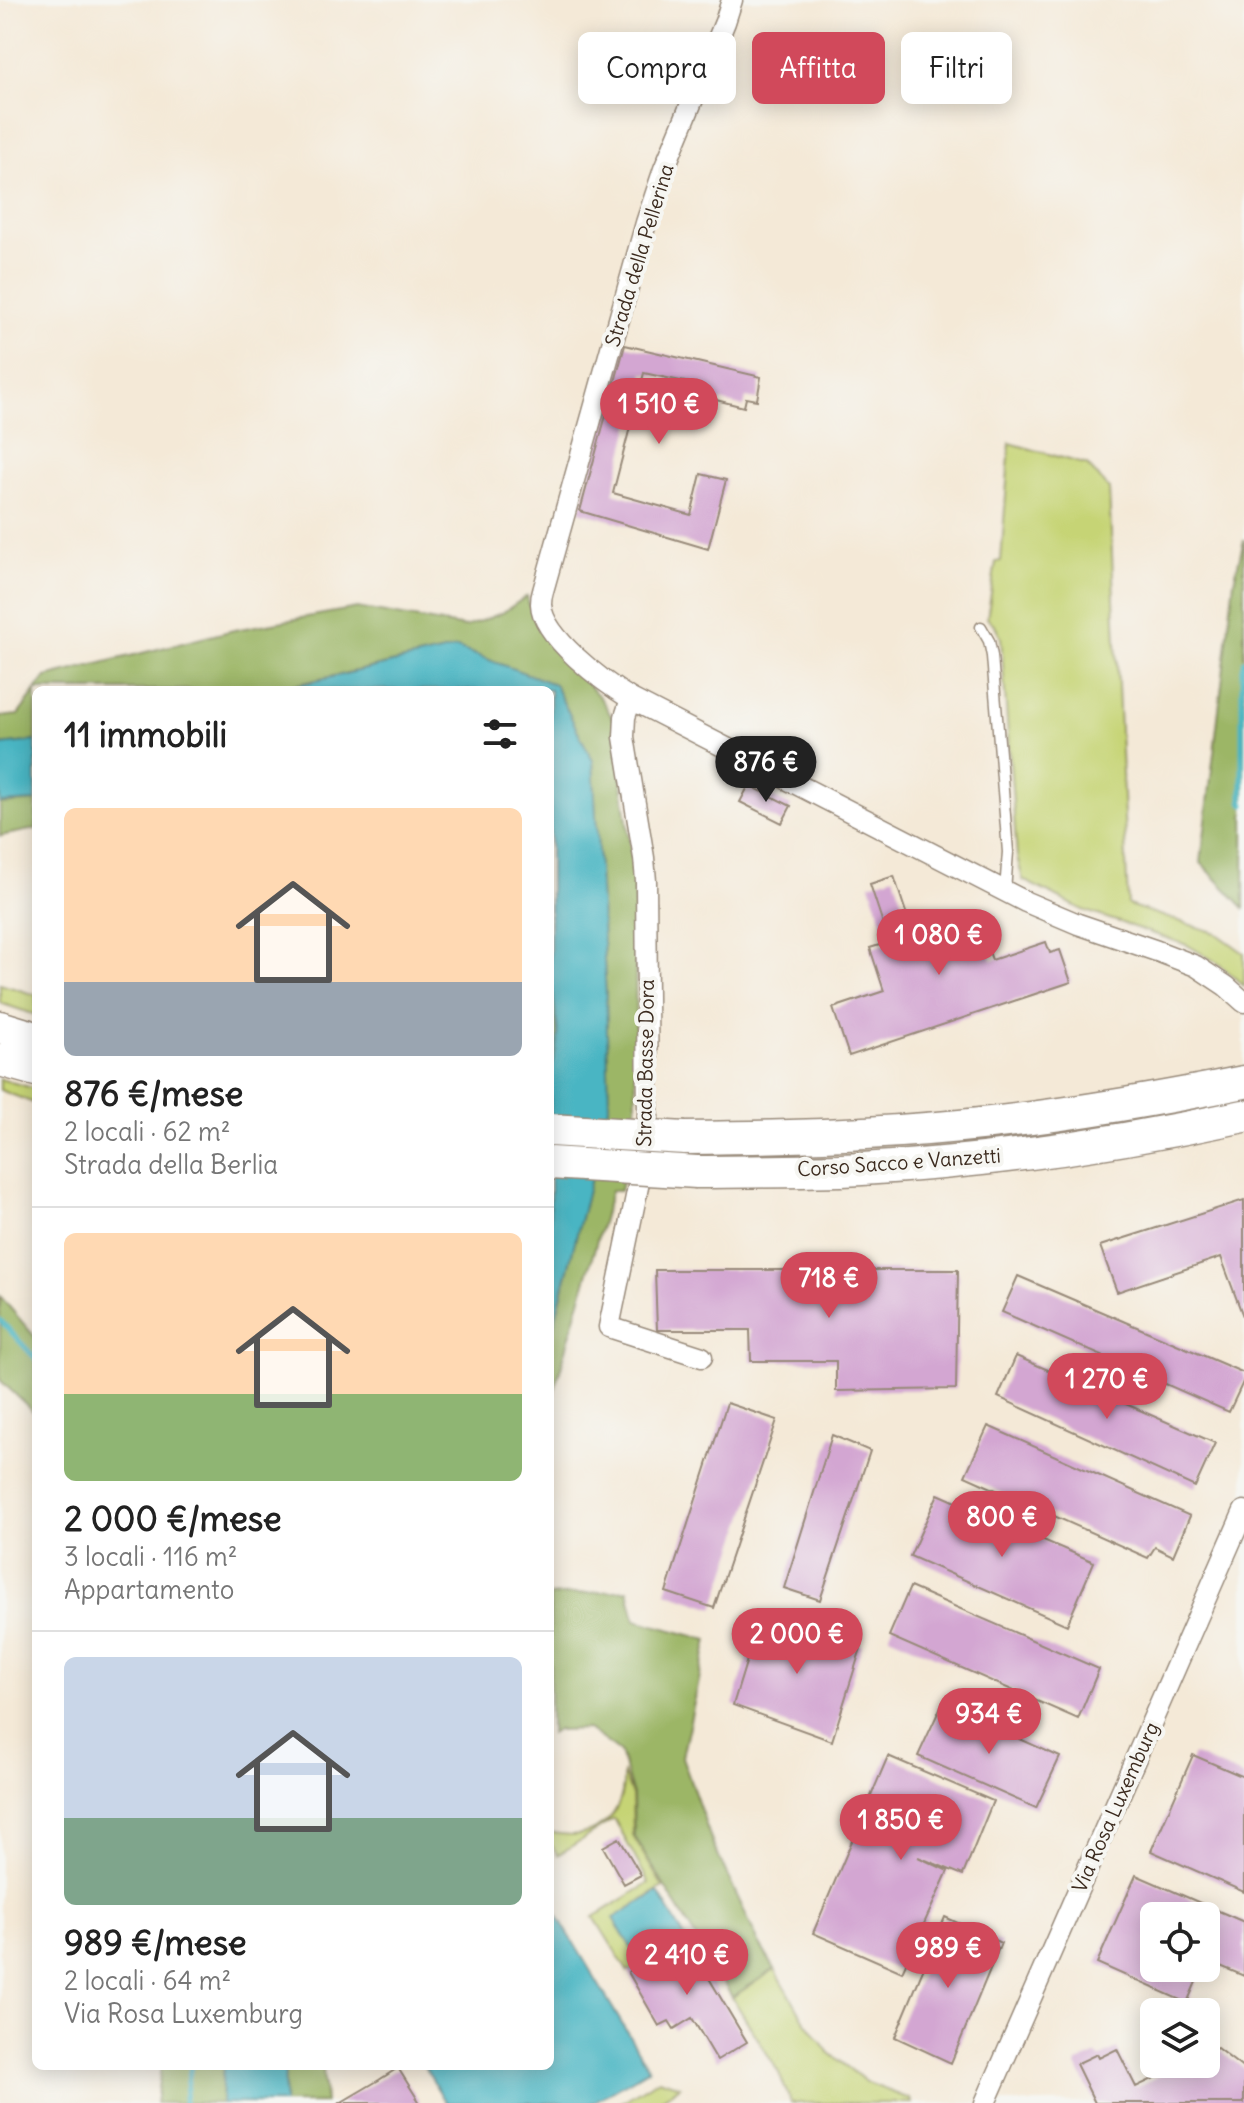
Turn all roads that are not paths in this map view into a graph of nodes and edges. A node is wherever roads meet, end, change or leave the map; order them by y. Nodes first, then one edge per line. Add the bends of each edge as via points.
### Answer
1 (732, 0) edge
2 (981, 627) dead end
3 (631, 699) junction
4 (1005, 891) junction
5 (1244, 1002) edge
6 (0, 1027) edge
7 (32, 1037) edge
8 (0, 1060) edge
9 (32, 1069) edge
10 (1244, 1082) edge
11 (1244, 1116) edge
12 (554, 1130) edge
13 (554, 1163) edge
14 (702, 1357) dead end
15 (1244, 1511) edge
16 (985, 2103) edge

1 - 3 street, Strada della Pellerina via 646,223 541,602 562,642 603,682
2 - 4 lane via 989,641 995,687 1008,852
3 - 4 street, Strada della Pellerina
3 - 14 street, Strada Basse Dora via 624,737 646,881 648,1115 609,1327
4 - 5 street, Strada della Pellerina via 1078,924 1196,966
6 - 7 main road
8 - 9 main road
10 - 12 main road, Corso Sacco e Vanzetti, bridge via 1067,1114 865,1133 685,1138
11 - 13 main road, Corso Sacco e Vanzetti, bridge via 1074,1147 862,1169 697,1172
15 - 16 street, Via Rosa Luxemburg

